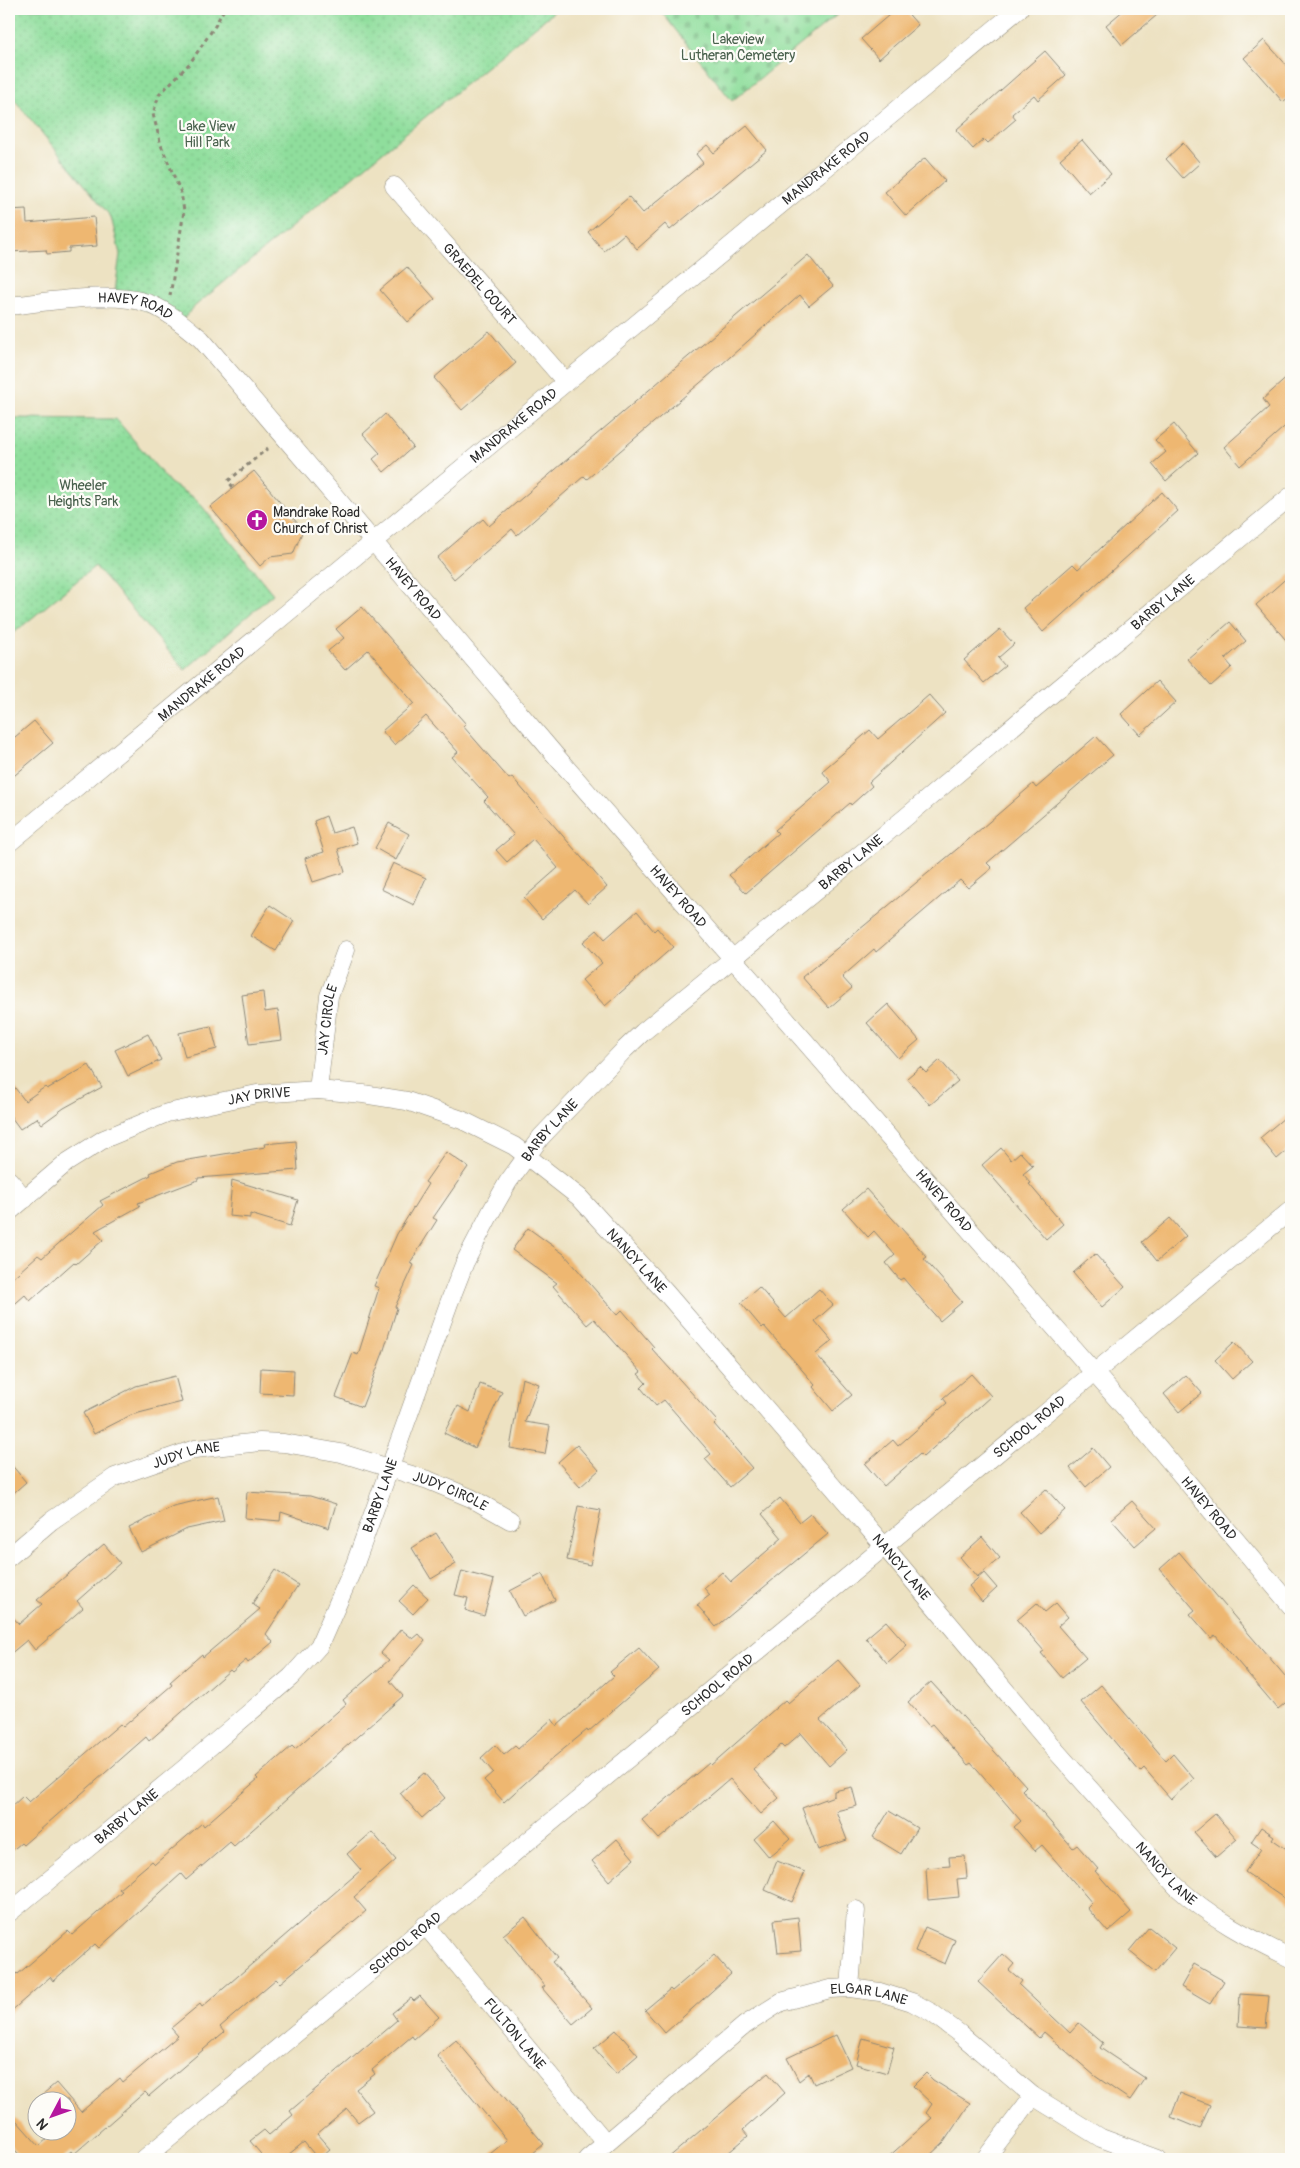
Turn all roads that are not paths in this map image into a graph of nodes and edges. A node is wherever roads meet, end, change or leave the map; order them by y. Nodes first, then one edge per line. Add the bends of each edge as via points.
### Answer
1 (1019, 9) edge
2 (394, 186) dead end
3 (9, 306) edge
4 (566, 382) junction
5 (1291, 496) edge
6 (373, 543) junction
7 (9, 843) edge
8 (346, 950) dead end
9 (733, 960) junction
10 (318, 1090) junction
11 (528, 1156) junction
12 (9, 1180) edge
13 (25, 1199) junction
14 (1291, 1210) edge
15 (9, 1212) edge
16 (1093, 1373) junction
17 (389, 1468) junction
18 (510, 1520) dead end
19 (884, 1546) junction
20 (9, 1557) edge
21 (1291, 1606) edge
22 (856, 1910) dead end
23 (9, 1913) edge
24 (425, 1925) junction
25 (1291, 1958) edge
26 (850, 1988) junction
27 (1033, 2096) junction
28 (606, 2143) junction
29 (144, 2159) edge
30 (587, 2159) edge
31 (985, 2159) edge
32 (1158, 2159) edge

1 - 4 street, MANDRAKE ROAD
2 - 4 street, GRAEDEL COURT
3 - 6 street, HAVEY ROAD via 94,298 150,304 168,314 201,339
4 - 6 street, MANDRAKE ROAD
5 - 9 street, BARBY LANE
6 - 7 street, MANDRAKE ROAD
6 - 9 street, HAVEY ROAD
8 - 10 street, JAY CIRCLE via 329,996
9 - 11 street, BARBY LANE via 625,1049 541,1137
9 - 16 street, HAVEY ROAD
10 - 11 street, JAY DRIVE via 407,1101 462,1120
10 - 13 street, JAY DRIVE via 257,1094 167,1113 104,1139 66,1163
11 - 17 street, BARBY LANE via 492,1210 465,1262
11 - 19 street, NANCY LANE via 579,1197
12 - 13 street
13 - 15 street, JAY DRIVE
14 - 16 street, SCHOOL ROAD
16 - 19 street, SCHOOL ROAD
16 - 21 street, HAVEY ROAD
17 - 18 street, JUDY CIRCLE via 471,1498
17 - 20 street, JUDY LANE via 341,1453 284,1443 260,1442 195,1449 115,1477 51,1521
17 - 23 street, BARBY LANE via 355,1564 319,1646 291,1677
19 - 24 street, SCHOOL ROAD
19 - 25 street, NANCY LANE via 1056,1751 1176,1886 1236,1932
22 - 26 street
24 - 28 street, FULTON LANE
24 - 29 street, SCHOOL ROAD
26 - 27 street, ELGAR LANE via 880,1992 925,2009
26 - 28 street, ELGAR LANE via 820,1991 780,2002 745,2025
27 - 31 street
27 - 32 street, ELGAR LANE via 1101,2138
28 - 30 street, ELGAR LANE

